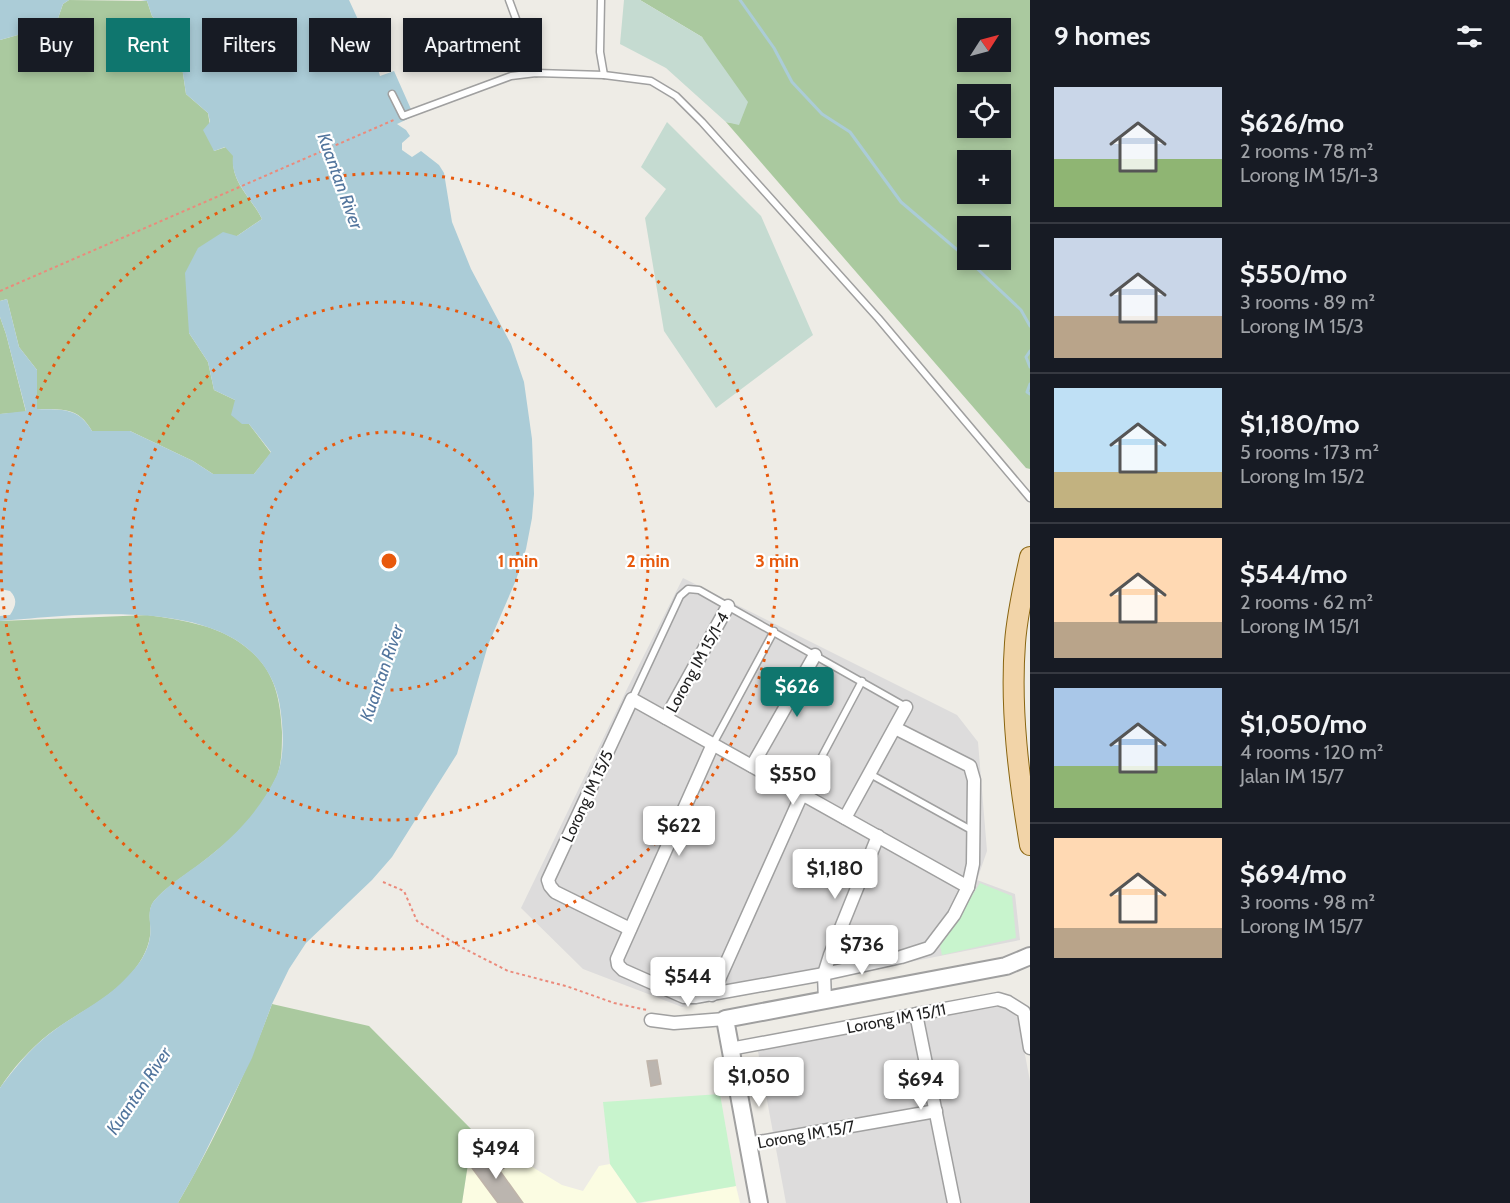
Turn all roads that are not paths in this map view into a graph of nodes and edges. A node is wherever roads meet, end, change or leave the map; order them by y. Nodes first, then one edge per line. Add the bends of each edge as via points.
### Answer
1 (509, 0) edge
2 (600, 0) edge
3 (536, 73) junction
4 (604, 75) junction
5 (392, 94) dead end
6 (1030, 498) edge
7 (1030, 557) edge
8 (728, 606) junction
9 (774, 632) junction
10 (815, 655) junction
11 (862, 681) junction
12 (632, 699) junction
13 (906, 707) joint
14 (666, 718) junction
15 (895, 728) junction
16 (713, 744) junction
17 (753, 766) junction
18 (870, 774) junction
19 (802, 794) junction
20 (845, 818) junction
21 (973, 831) junction
22 (878, 836) junction
23 (1030, 845) edge
24 (968, 887) junction
25 (630, 929) junction
26 (1030, 956) edge
27 (1006, 966) junction
28 (1030, 968) edge
29 (824, 974) junction
30 (712, 995) junction
31 (825, 1001) junction
32 (916, 1014) junction
33 (725, 1019) junction
34 (651, 1020) road end
35 (1030, 1048) edge
36 (730, 1049) junction
37 (936, 1111) junction
38 (748, 1144) junction
39 (759, 1203) edge
40 (954, 1203) edge

1 - 3 lane
2 - 4 lane
3 - 4 lane
3 - 5 lane via 511,76 403,116
4 - 6 lane via 651,81 676,96 878,318
7 - 23 main road via 1015,642 1013,693
8 - 9 lane
8 - 12 lane via 699,590 688,589 680,596
8 - 14 street, Lorong IM 15/1-4
9 - 10 lane
9 - 16 lane
10 - 11 lane
10 - 17 street
11 - 13 lane
11 - 19 lane
12 - 14 street
12 - 25 street, Lorong IM 15/5 via 549,876 555,892
13 - 15 street
14 - 16 street
15 - 18 street
15 - 21 street via 970,766 974,780
16 - 17 street
16 - 25 street
17 - 19 street
18 - 20 street
18 - 21 lane
19 - 20 street
19 - 30 street
20 - 22 street
21 - 24 street
22 - 24 street
22 - 29 street
24 - 29 street via 954,915 929,948
25 - 30 street via 617,959 623,970 684,997
26 - 27 street
27 - 28 street
27 - 31 street
29 - 30 street
29 - 31 street
31 - 33 street
32 - 35 street, Lorong IM 15/11 via 998,999 1024,1012
32 - 36 street, Lorong IM 15/11
32 - 37 street
33 - 34 street via 674,1023
33 - 36 street
36 - 38 street
37 - 38 street, Lorong IM 15/7
37 - 40 street
38 - 39 street

